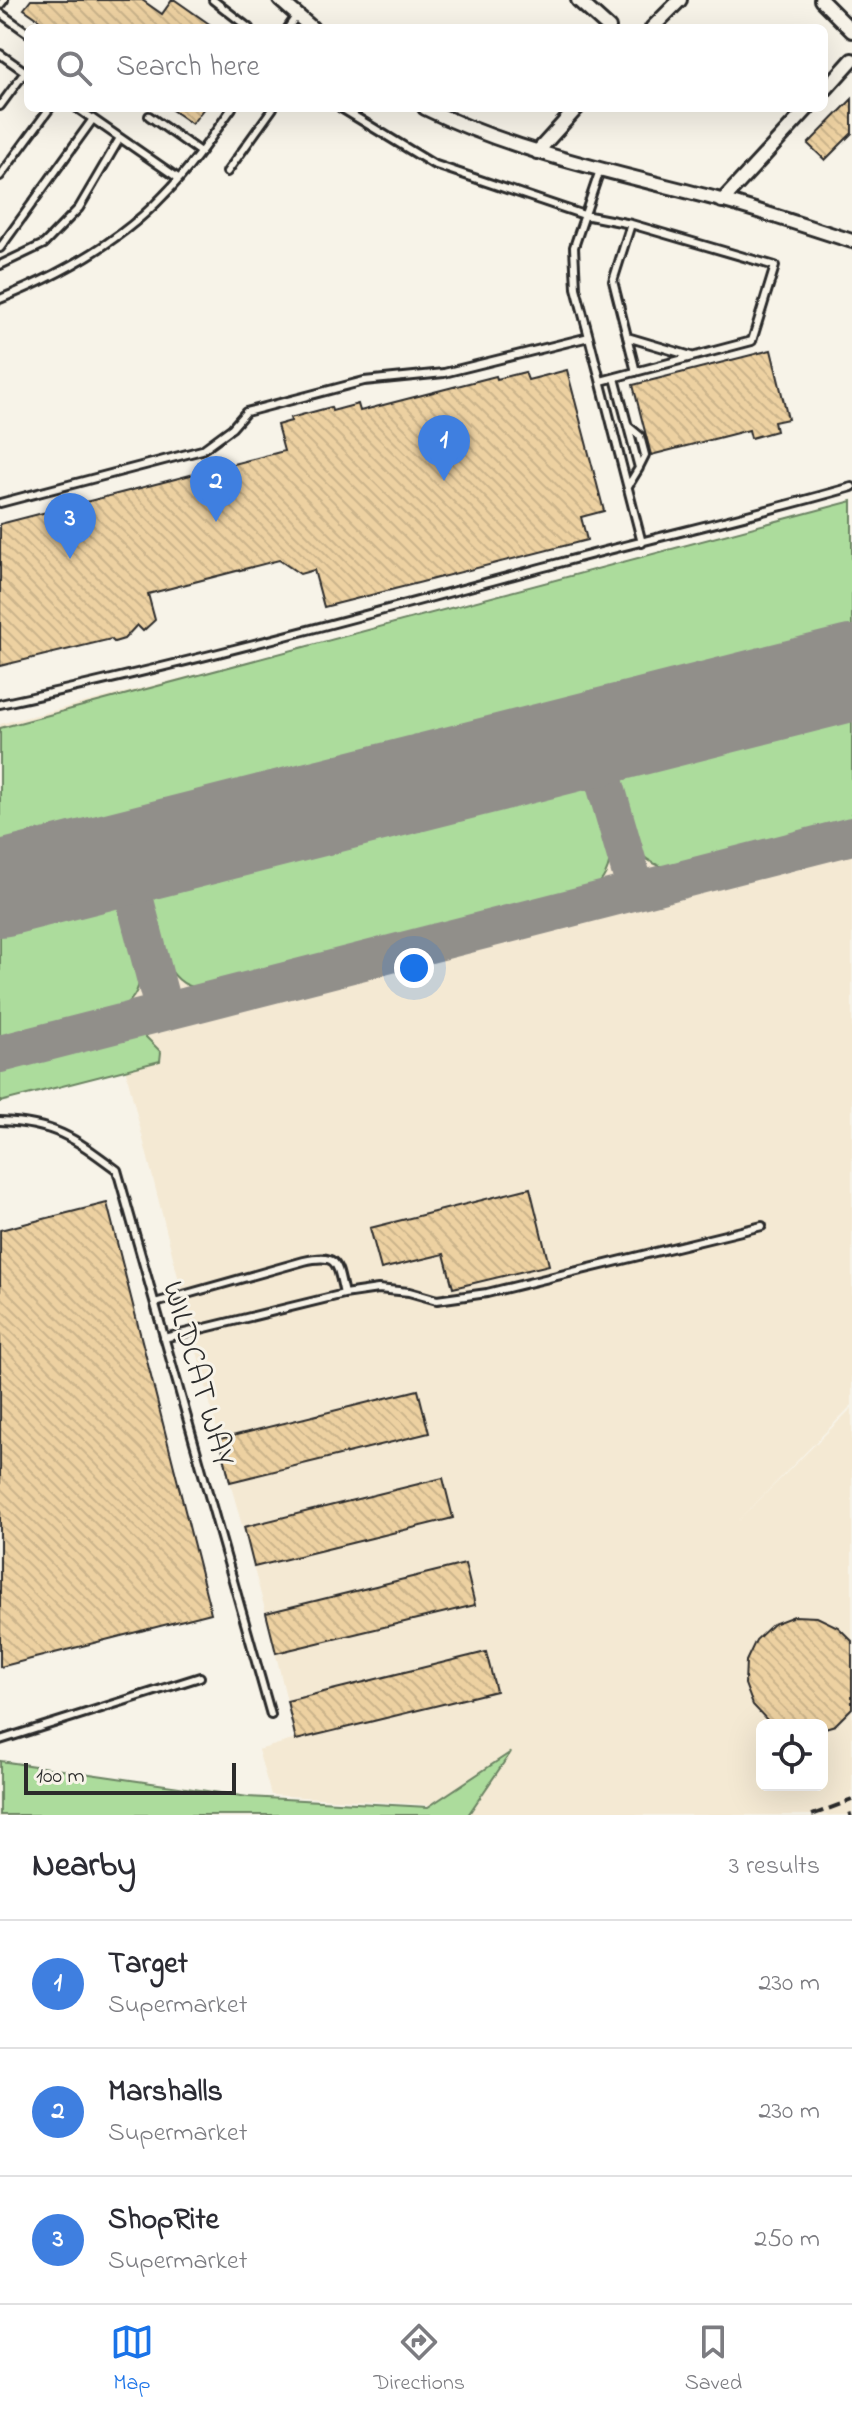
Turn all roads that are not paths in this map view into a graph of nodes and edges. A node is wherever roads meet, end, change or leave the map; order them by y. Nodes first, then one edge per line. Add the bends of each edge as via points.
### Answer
1 (4, 0) edge
2 (213, 0) edge
3 (280, 0) edge
4 (578, 0) edge
5 (680, 0) edge
6 (821, 0) edge
7 (0, 5) edge
8 (0, 13) edge
9 (297, 15) junction
10 (244, 24) edge
11 (291, 24) edge
12 (307, 24) edge
13 (605, 24) edge
14 (656, 24) edge
15 (24, 30) edge
16 (852, 31) edge
17 (0, 54) edge
18 (852, 60) edge
19 (24, 72) edge
20 (24, 76) edge
21 (828, 87) edge
22 (0, 106) edge
23 (47, 112) edge
24 (83, 112) edge
25 (229, 112) edge
26 (270, 112) edge
27 (348, 112) edge
28 (433, 112) edge
29 (573, 112) edge
30 (804, 112) edge
31 (149, 116) dead end
32 (93, 119) junction
33 (120, 138) junction
34 (200, 152) junction
35 (537, 152) junction
36 (600, 169) junction
37 (227, 172) dead end
38 (0, 176) edge
39 (178, 178) junction
40 (722, 201) junction
41 (584, 215) junction
42 (631, 224) junction
43 (852, 241) edge
44 (0, 248) edge
45 (0, 265) edge
46 (0, 299) edge
47 (589, 337) junction
48 (627, 337) junction
49 (694, 357) junction
50 (636, 372) junction
51 (615, 378) junction
52 (601, 381) junction
53 (628, 486) junction
54 (852, 487) edge
55 (0, 503) edge
56 (642, 543) junction
57 (0, 704) edge
58 (0, 1121) edge
59 (762, 1226) dead end
60 (344, 1294) junction
61 (155, 1303) junction
62 (164, 1338) junction
63 (200, 1677) dead end
64 (271, 1715) dead end
65 (0, 1740) edge

1 - 7 lane
2 - 10 lane
3 - 9 street
4 - 13 street
5 - 14 street
6 - 16 street
8 - 15 lane
9 - 11 lane
9 - 12 street
17 - 19 lane
18 - 21 street
20 - 22 lane
23 - 38 lane
24 - 32 lane
25 - 34 lane
26 - 37 lane
27 - 41 lane via 433,164
28 - 35 street
29 - 35 street
30 - 40 street
31 - 34 lane
32 - 33 lane
32 - 44 lane
33 - 39 lane
33 - 45 lane via 79,208 44,244
34 - 39 lane
35 - 36 street
36 - 40 street
36 - 41 lane
39 - 46 lane via 120,235 63,271
40 - 43 street
41 - 42 lane
41 - 47 lane via 574,247 576,288
42 - 48 lane via 613,281
42 - 49 lane via 775,266 752,341
47 - 52 lane
47 - 55 lane via 444,373 364,381 246,412 202,450
48 - 49 lane
48 - 50 lane
49 - 50 lane
50 - 51 lane
51 - 52 lane
51 - 53 lane via 639,468
52 - 53 lane
53 - 56 lane
54 - 56 lane
56 - 57 lane via 318,629
58 - 61 lane, WILDCAT WAY via 52,1128 117,1170
59 - 60 lane via 487,1293 437,1300 378,1289
60 - 61 lane via 338,1266 326,1258
60 - 62 lane
61 - 62 lane, WILDCAT WAY
62 - 64 lane, WILDCAT WAY
63 - 65 lane

